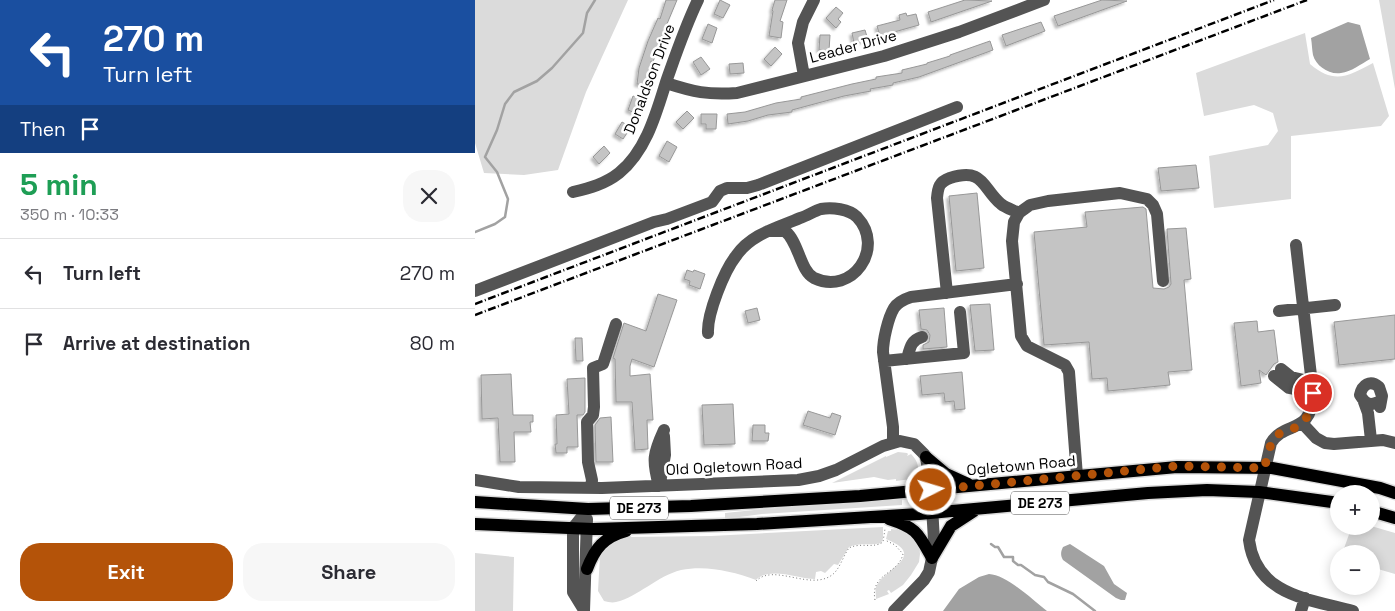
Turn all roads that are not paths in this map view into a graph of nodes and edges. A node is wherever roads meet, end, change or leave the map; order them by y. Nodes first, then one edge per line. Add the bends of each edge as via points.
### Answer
1 (698, 0) edge
2 (814, 0) edge
3 (1044, 0) edge
4 (804, 76) junction
5 (666, 83) junction
6 (957, 107) dead end
7 (573, 192) dead end
8 (1019, 213) junction
9 (768, 231) junction
10 (1296, 244) dead end
11 (1163, 281) dead end
12 (1017, 284) junction
13 (475, 291) edge
14 (947, 293) junction
15 (1335, 305) dead end
16 (1303, 308) junction
17 (1279, 311) dead end
18 (960, 312) dead end
19 (616, 324) dead end
20 (708, 333) dead end
21 (922, 337) dead end
22 (907, 359) junction
23 (884, 361) junction
24 (1278, 372) dead end
25 (1313, 387) junction
26 (1364, 402) junction
27 (1302, 423) junction
28 (1371, 440) junction
29 (1395, 442) edge
30 (893, 443) junction
31 (926, 457) junction
32 (1264, 468) junction
33 (1077, 476) junction
34 (475, 480) edge
35 (973, 486) junction
36 (591, 488) junction
37 (931, 490) junction
38 (1259, 492) junction
39 (1395, 493) edge
40 (475, 502) edge
41 (1330, 502) edge
42 (587, 509) junction
43 (978, 509) junction
44 (933, 513) junction
45 (1380, 514) edge
46 (1395, 518) edge
47 (884, 522) junction
48 (475, 524) edge
49 (640, 527) junction
50 (573, 528) junction
51 (587, 528) junction
52 (932, 558) junction
53 (587, 569) junction
54 (1305, 598) junction
55 (584, 610) edge
56 (895, 610) edge
57 (1301, 611) edge
58 (1353, 611) edge

1 - 5 street, Donaldson Drive
2 - 4 street via 803,22 798,43
3 - 4 street, Leader Drive via 884,56
4 - 5 street, Leader Drive via 737,93 695,93
5 - 7 street, Donaldson Drive via 645,141 620,172 606,182
6 - 13 street via 758,185 727,188 720,191 712,202
8 - 11 street via 1029,206 1048,201 1120,193 1147,199 1157,214
8 - 12 street via 1014,222 1012,241
8 - 14 street via 1001,203 980,178 955,176 942,181 937,198
9 - 9 street via 822,209 850,211 866,232 869,248 856,272 843,280 826,282 812,277 792,236 785,231
9 - 20 street via 750,241 736,256 722,281 707,324
10 - 16 street
12 - 14 street
12 - 33 street via 1021,336 1027,346 1065,365 1069,372
14 - 23 street via 911,297 894,308 883,340
15 - 16 street
16 - 17 street
16 - 25 street
18 - 22 street via 964,353
19 - 36 street via 603,364 593,368 595,407 587,422
21 - 22 street via 915,339
22 - 23 street
23 - 30 street
24 - 25 street
25 - 27 street via 1313,404
26 - 26 street via 1361,388 1371,383 1379,387 1380,404
26 - 28 street via 1369,413
27 - 28 street via 1325,443
27 - 32 street via 1275,437
28 - 29 street
30 - 31 street via 906,441 914,444
30 - 36 street, Old Ogletown Road via 836,470 806,479
31 - 35 main road via 946,474
31 - 37 street
32 - 33 main road, Ogletown Road / DE 273 via 1177,466
32 - 38 street
32 - 39 main road, Ogletown Road / DE 273
33 - 35 main road, Ogletown Road / DE 273
34 - 36 street, Old Ogletown Road via 519,487
35 - 37 main road, Ogletown Road / DE 273
37 - 42 main road, Ogletown Road / DE 273 via 809,500
37 - 44 street
38 - 41 main road, DE 273
38 - 43 main road, DE 273 via 1148,493
38 - 54 street via 1249,540 1251,554 1271,583 1287,593
40 - 42 main road, Ogletown Road / DE 273
42 - 50 street
42 - 51 street
43 - 44 main road, DE 273
43 - 52 main road via 951,526
44 - 47 main road, DE 273
44 - 52 street
45 - 46 main road
47 - 49 main road, DE 273
47 - 52 main road via 914,529
48 - 50 main road, DE 273
49 - 51 main road, DE 273
49 - 53 main road via 613,535 601,544
50 - 51 main road, DE 273
50 - 55 street via 573,592
51 - 53 street
52 - 56 street via 924,580
53 - 55 street
54 - 57 street
54 - 58 street

